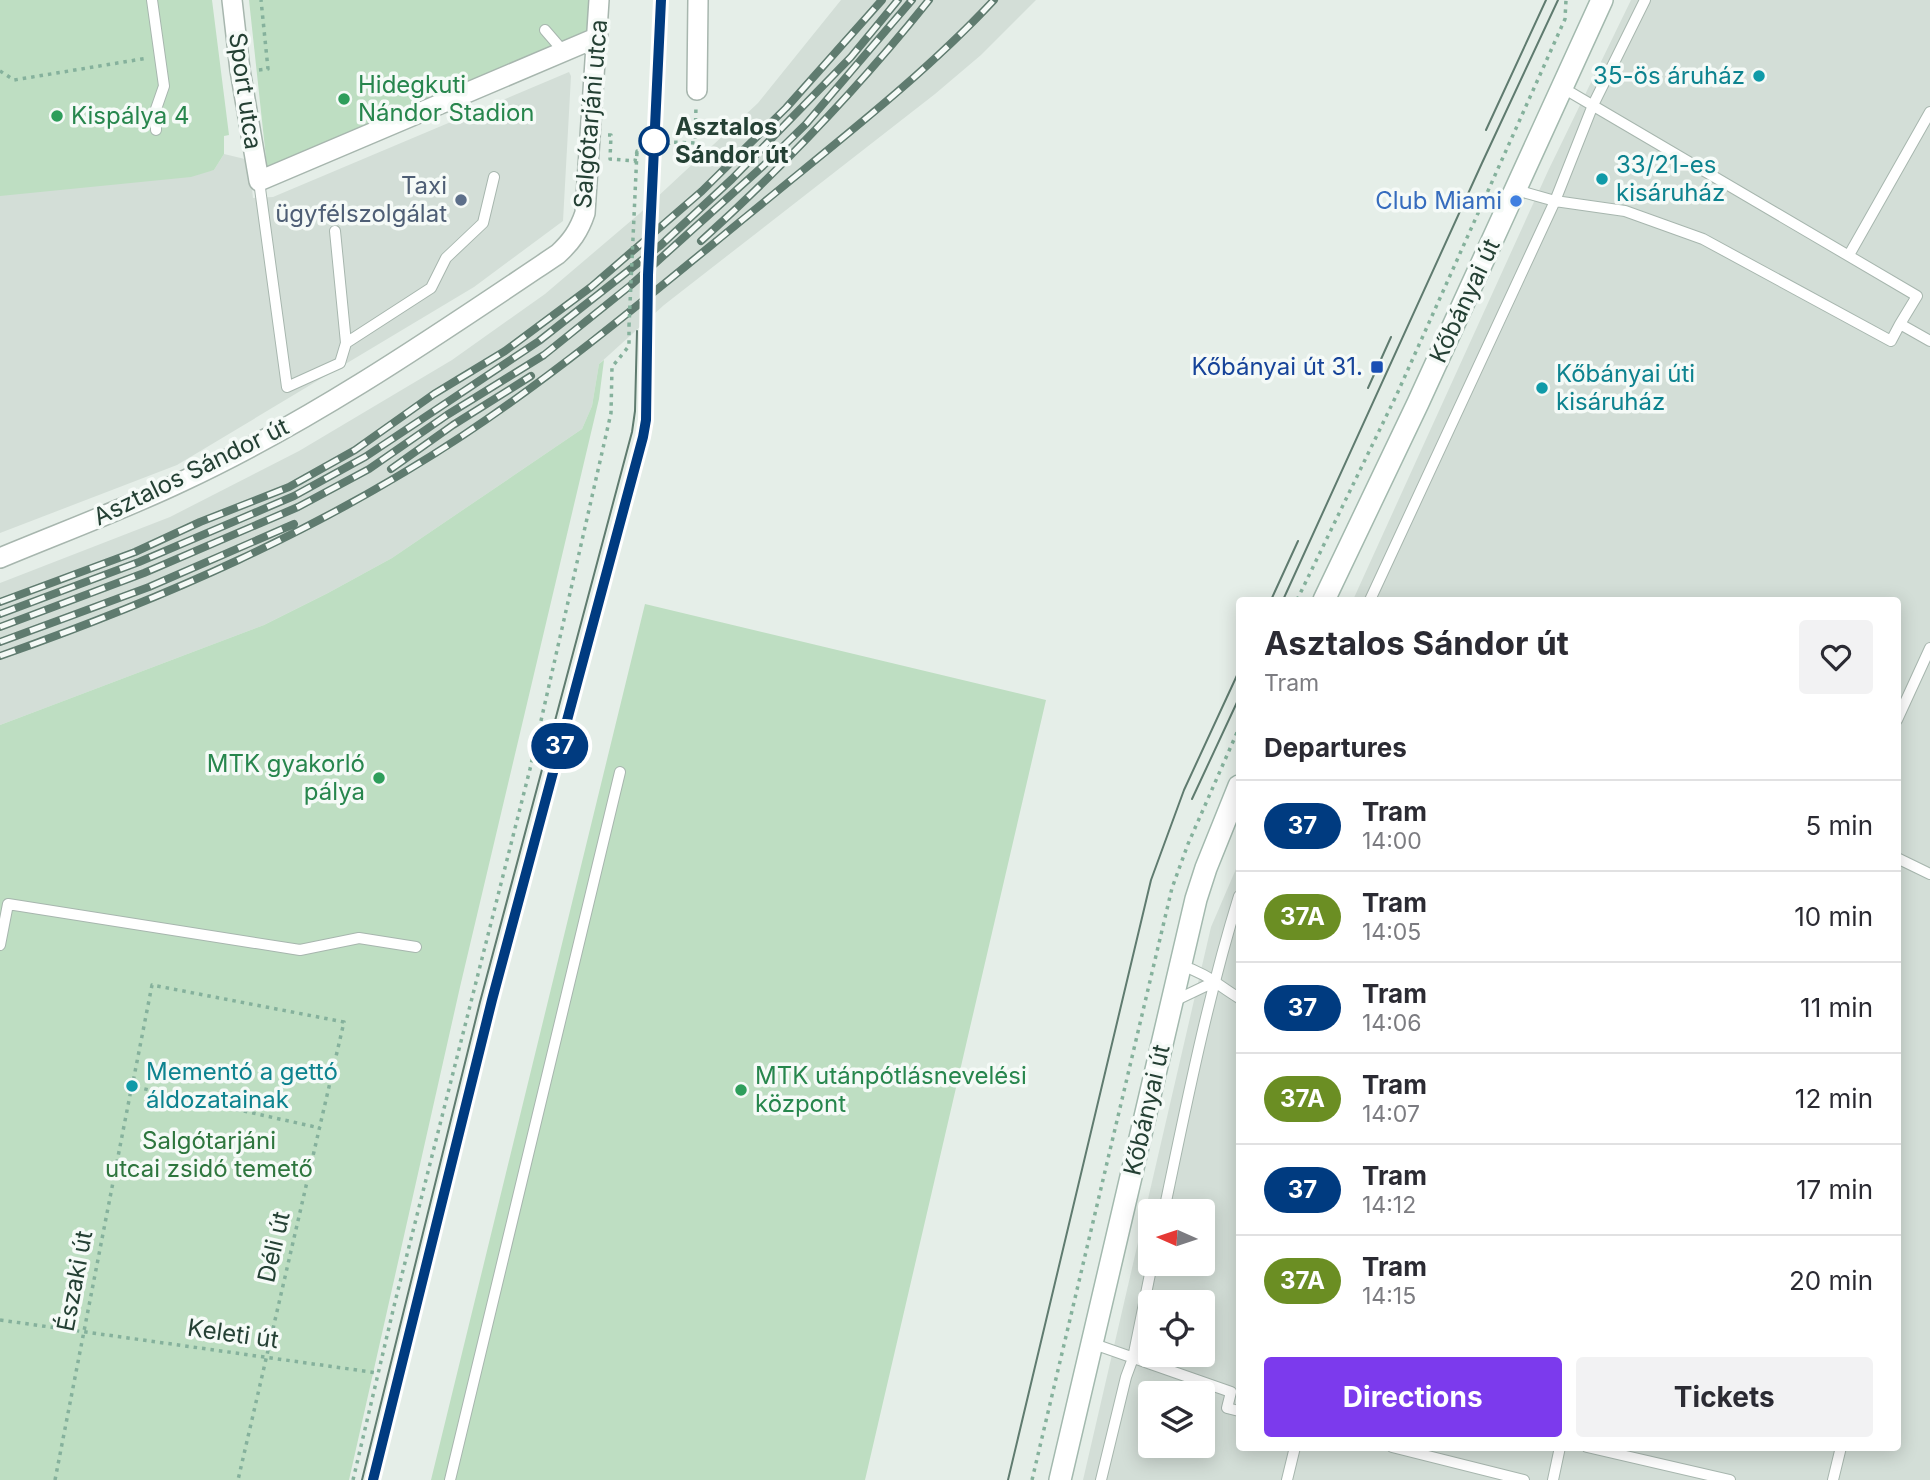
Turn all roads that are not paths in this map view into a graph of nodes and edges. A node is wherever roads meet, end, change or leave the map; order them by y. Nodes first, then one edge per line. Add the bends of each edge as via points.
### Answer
1 (152, 0) edge
2 (232, 0) edge
3 (599, 0) edge
4 (698, 0) edge
5 (1602, 0) edge
6 (1645, 0) edge
7 (545, 30) dead end
8 (598, 37) junction
9 (564, 52) junction
10 (1563, 88) junction
11 (697, 90) road end
12 (1593, 105) junction
13 (1930, 112) edge
14 (156, 130) dead end
15 (494, 177) dead end
16 (259, 181) junction
17 (1516, 190) junction
18 (1555, 201) junction
19 (580, 229) joint
20 (335, 231) dead end
21 (1849, 255) junction
22 (1900, 324) junction
23 (1930, 341) edge
24 (346, 343) junction
25 (0, 558) edge
26 (1325, 597) edge
27 (1371, 597) edge
28 (1930, 648) edge
29 (1901, 711) edge
30 (620, 772) dead end
31 (1236, 793) edge
32 (1901, 861) edge
33 (1930, 874) edge
34 (1236, 905) edge
35 (0, 945) edge
36 (416, 947) dead end
37 (1180, 965) junction
38 (1216, 981) junction
39 (1236, 996) edge
40 (1172, 1003) junction
41 (1167, 1199) edge
42 (1150, 1276) edge
43 (1091, 1343) junction
44 (1133, 1358) junction
45 (1236, 1410) edge
46 (1294, 1451) edge
47 (1408, 1451) edge
48 (1559, 1451) edge
49 (1604, 1451) edge
50 (1840, 1451) edge
51 (450, 1480) edge
52 (1060, 1480) edge
53 (1101, 1480) edge
54 (1287, 1480) edge
55 (1524, 1480) edge
56 (1553, 1480) edge
57 (1730, 1480) edge
58 (1833, 1480) edge

1 - 14 lane via 164,86 156,109
2 - 16 street, Sport utca
3 - 8 street, Salgótarjáni utca
4 - 11 street
5 - 10 main road, Kőbányai út
6 - 12 lane
7 - 9 lane
8 - 9 street
8 - 19 street, Salgótarjáni utca via 587,197
9 - 16 street
10 - 12 lane
10 - 17 main road, Kőbányai út
12 - 18 lane
12 - 21 lane
13 - 21 lane
15 - 24 lane via 483,223 446,258 431,288
16 - 24 lane via 287,387 340,363
17 - 18 lane
17 - 26 main road, Kőbányai út
18 - 22 lane via 1625,211 1703,239 1891,341
18 - 27 lane
19 - 25 street, Asztalos Sándor út via 558,254 446,330 283,429 183,481
20 - 24 lane
21 - 22 lane via 1916,296
22 - 23 lane
28 - 29 lane
30 - 51 lane
31 - 37 main road, Kőbányai út via 1206,868
32 - 33 lane
34 - 38 lane
35 - 36 lane via 8,904 300,950 359,938
37 - 38 lane
37 - 40 main road, Kőbányai út
38 - 39 lane
38 - 40 lane
38 - 41 lane
40 - 43 main road, Kőbányai út
42 - 44 lane
43 - 44 lane
43 - 52 main road, Kőbányai út
44 - 45 lane via 1231,1392 1227,1408
44 - 53 lane
46 - 54 lane
47 - 55 lane
48 - 56 lane
49 - 57 lane
50 - 58 lane

